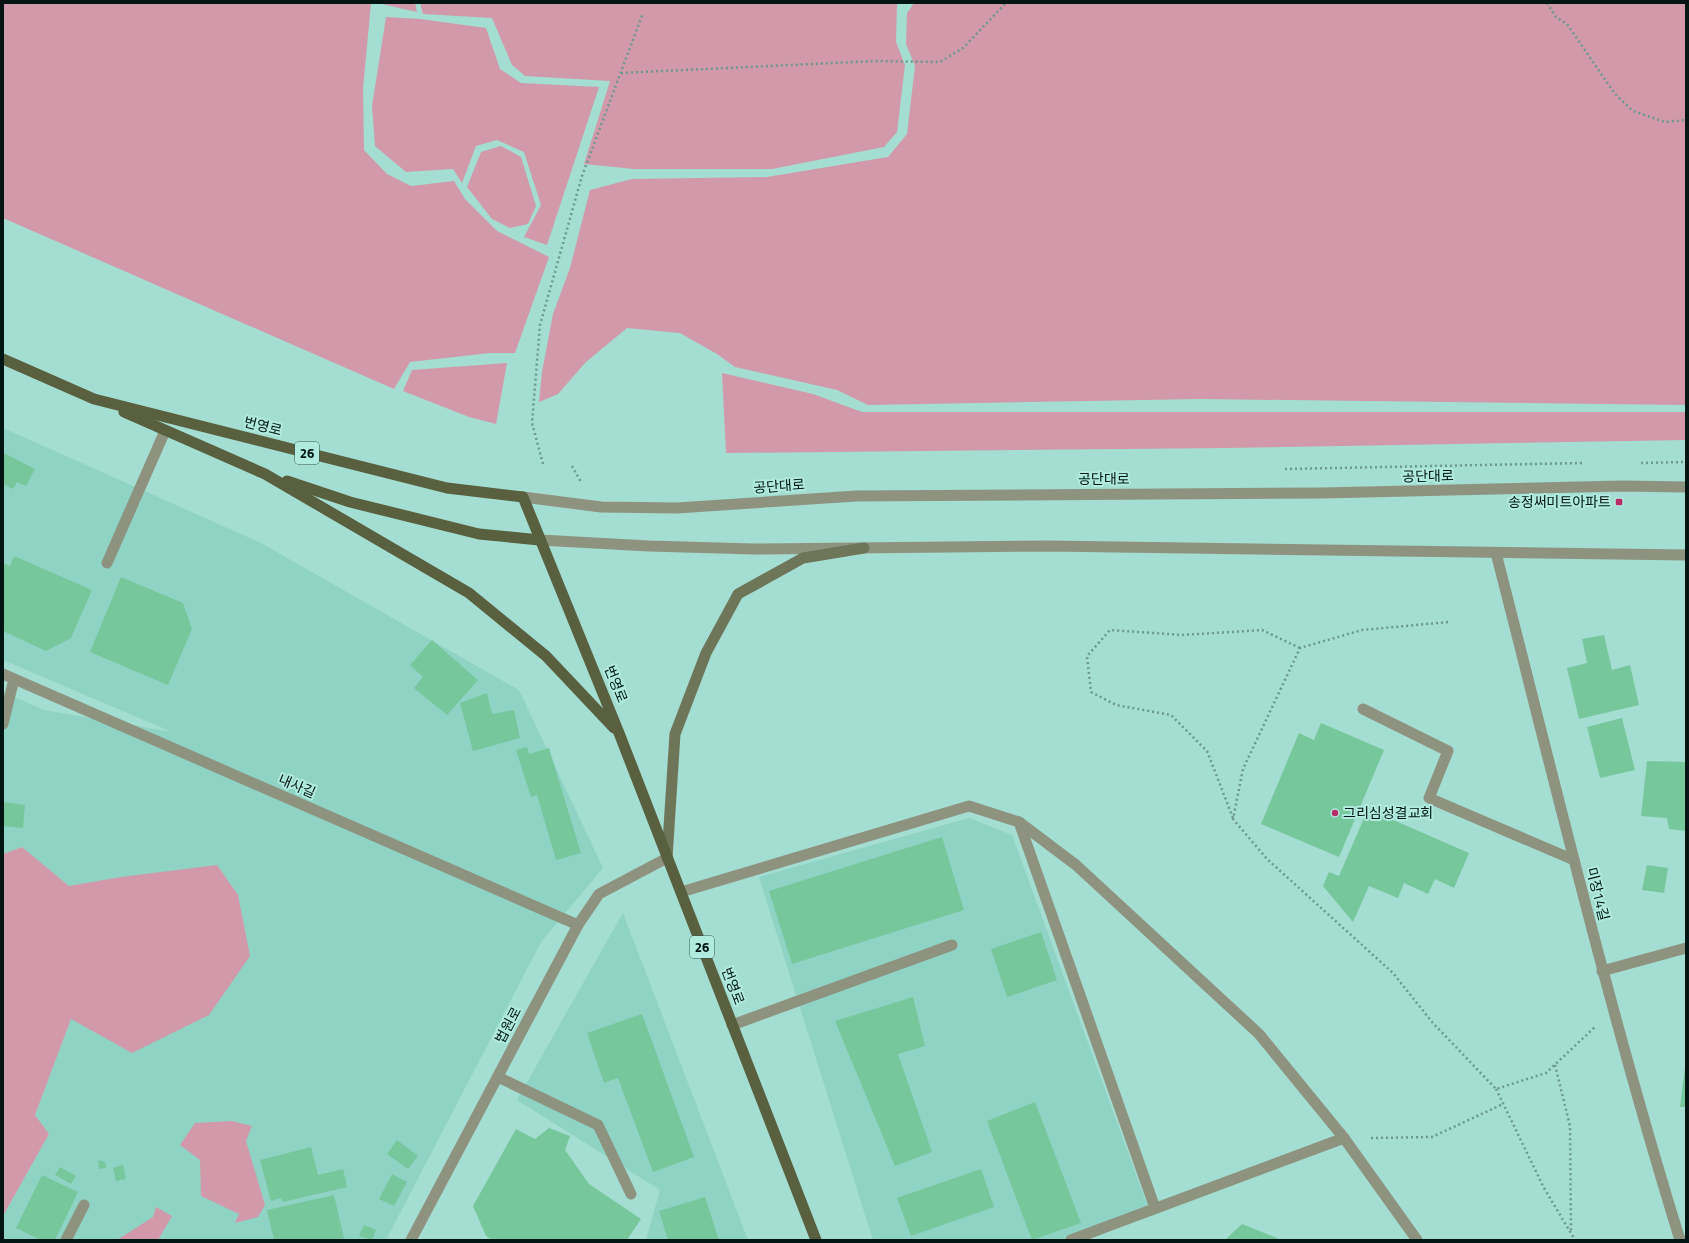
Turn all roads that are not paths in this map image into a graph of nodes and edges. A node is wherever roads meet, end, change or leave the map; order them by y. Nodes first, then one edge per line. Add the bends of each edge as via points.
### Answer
1 (3, 359) edge
2 (94, 399) junction
3 (165, 431) junction
4 (265, 474) junction
5 (1686, 487) edge
6 (523, 497) junction
7 (540, 540) junction
8 (864, 548) junction
9 (1496, 553) junction
10 (1686, 555) edge
11 (107, 563) dead end
12 (3, 674) edge
13 (14, 679) junction
14 (1363, 709) dead end
15 (3, 724) edge
16 (619, 733) junction
17 (1019, 822) junction
18 (667, 858) junction
19 (1574, 860) junction
20 (681, 892) junction
21 (578, 925) junction
22 (952, 945) dead end
23 (1686, 948) edge
24 (1602, 971) junction
25 (732, 1025) junction
26 (498, 1077) junction
27 (1344, 1138) junction
28 (631, 1194) dead end
29 (84, 1205) dead end
30 (1155, 1208) junction
31 (66, 1240) edge
32 (411, 1240) edge
33 (816, 1240) edge
34 (1071, 1240) edge
35 (1417, 1240) edge
36 (1680, 1240) edge

1 - 2 main road, 번영로 / 26
2 - 3 main road
2 - 6 main road, 번영로 / 26 via 447,488
3 - 4 main road
3 - 11 street
4 - 7 main road via 350,502 479,534
4 - 16 main road via 470,593 546,656
5 - 6 street, 공단대로 via 856,496 677,508 601,507
6 - 7 main road, 번영로
7 - 8 street via 730,548
7 - 16 main road, 번영로 / 26
8 - 9 street via 1048,546
8 - 18 main road via 803,558 738,594 706,653 675,734
9 - 10 street
9 - 19 street, 미장14길
12 - 13 street, 내사길
13 - 15 street
13 - 21 street, 내사길
14 - 19 street via 1448,750 1429,798
16 - 18 main road, 번영로 / 26
17 - 20 street via 969,806
17 - 27 street via 1076,865 1259,1034
17 - 30 street
18 - 20 main road, 번영로 / 26
18 - 21 street, 법원로 via 599,894
19 - 24 street, 미장14길
20 - 25 main road, 번영로 / 26
21 - 26 street, 법원로
22 - 25 street
23 - 24 street
24 - 36 street, 미장14길
25 - 33 main road, 번영로 / 26
26 - 28 street via 598,1125
26 - 32 street, 법원로
27 - 30 street
27 - 35 street
29 - 31 street
30 - 34 street

